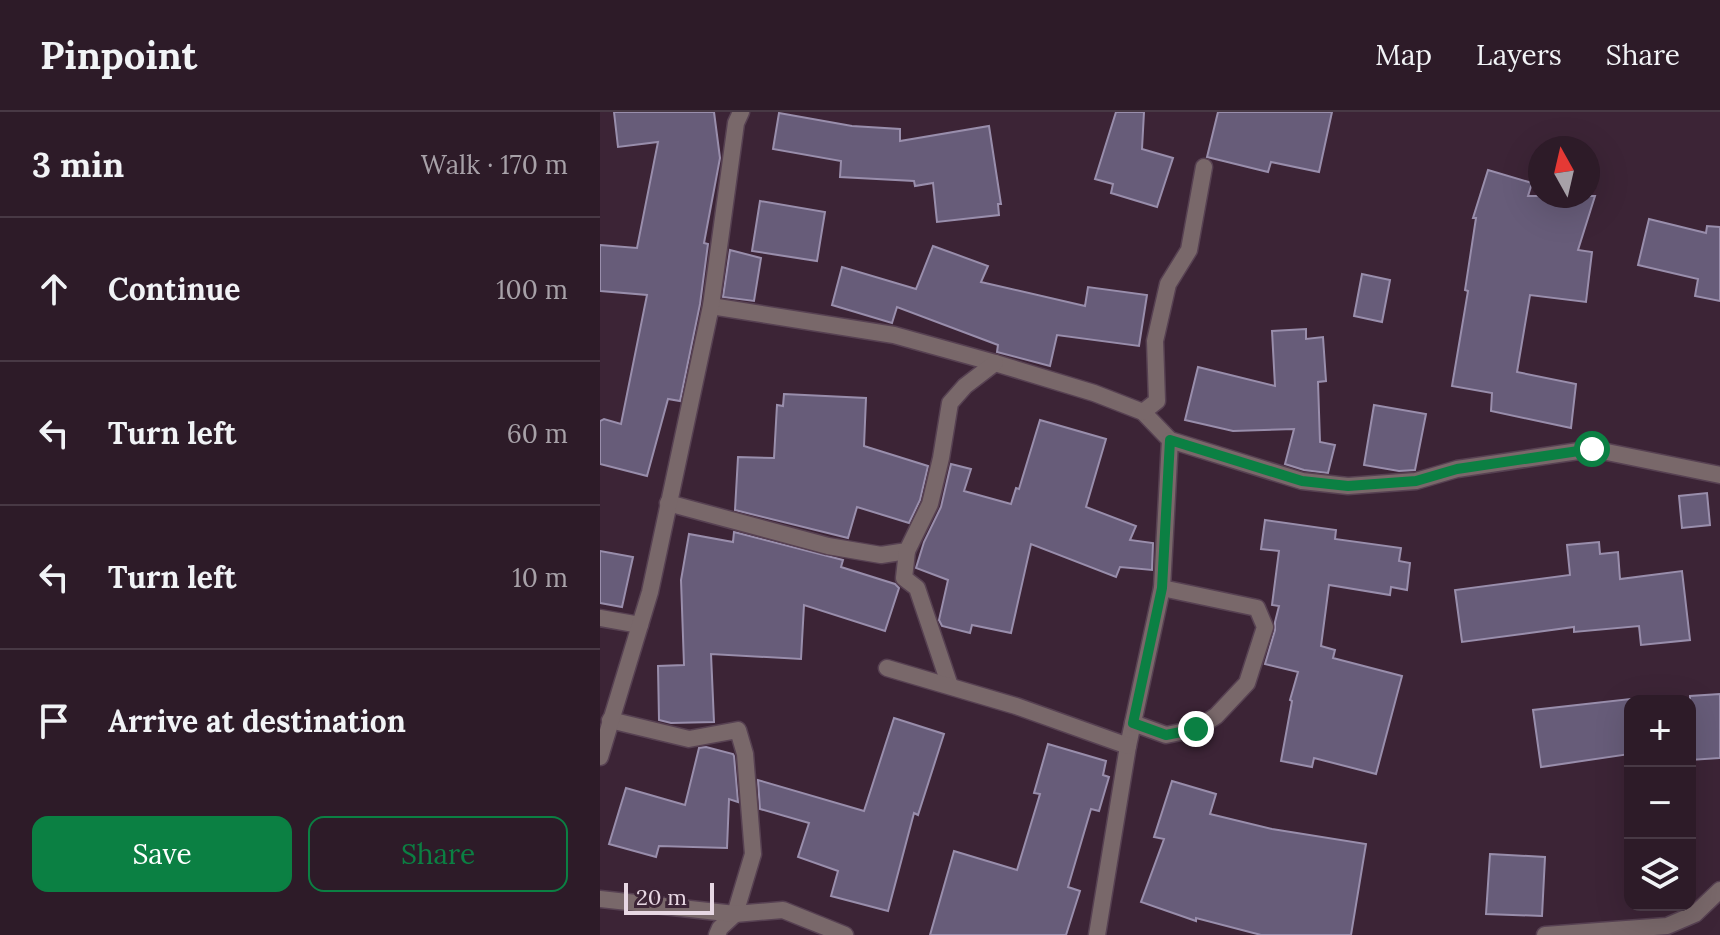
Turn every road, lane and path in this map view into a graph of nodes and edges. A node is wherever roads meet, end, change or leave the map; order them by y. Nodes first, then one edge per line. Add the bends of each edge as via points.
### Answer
1 (741, 112) edge
2 (1204, 167) dead end
3 (711, 306) junction
4 (995, 363) junction
5 (1143, 412) junction
6 (1170, 440) junction
7 (1720, 475) edge
8 (668, 503) junction
9 (907, 551) junction
10 (1162, 588) junction
11 (600, 618) edge
12 (640, 625) junction
13 (887, 668) dead end
14 (950, 686) junction
15 (610, 720) junction
16 (1133, 723) junction
17 (1128, 746) junction
18 (600, 757) edge
19 (1720, 890) edge
20 (600, 899) edge
21 (735, 914) junction
22 (1671, 930) edge
23 (717, 935) edge
24 (845, 935) edge
25 (1097, 935) edge
26 (1545, 935) edge

1 - 3 street
2 - 5 street via 1189,250 1168,284 1155,341 1157,401
3 - 4 street via 894,335
3 - 8 street
4 - 5 street
4 - 9 street via 950,403 930,504
5 - 6 street
6 - 7 street via 1302,481 1348,486 1416,481 1457,469 1592,449
6 - 10 street
8 - 9 street via 828,546 881,555
8 - 12 street
9 - 14 street via 904,578 917,588
10 - 16 street
10 - 16 street via 1257,608 1265,627 1247,683 1216,716 1196,729 1166,735
11 - 12 street
12 - 15 street
13 - 14 street
14 - 17 street
15 - 18 street
15 - 21 street via 689,739 738,730 745,754 753,854
16 - 17 street
17 - 25 street
19 - 22 street
20 - 21 street
21 - 23 street
21 - 24 street via 783,910
22 - 26 street

